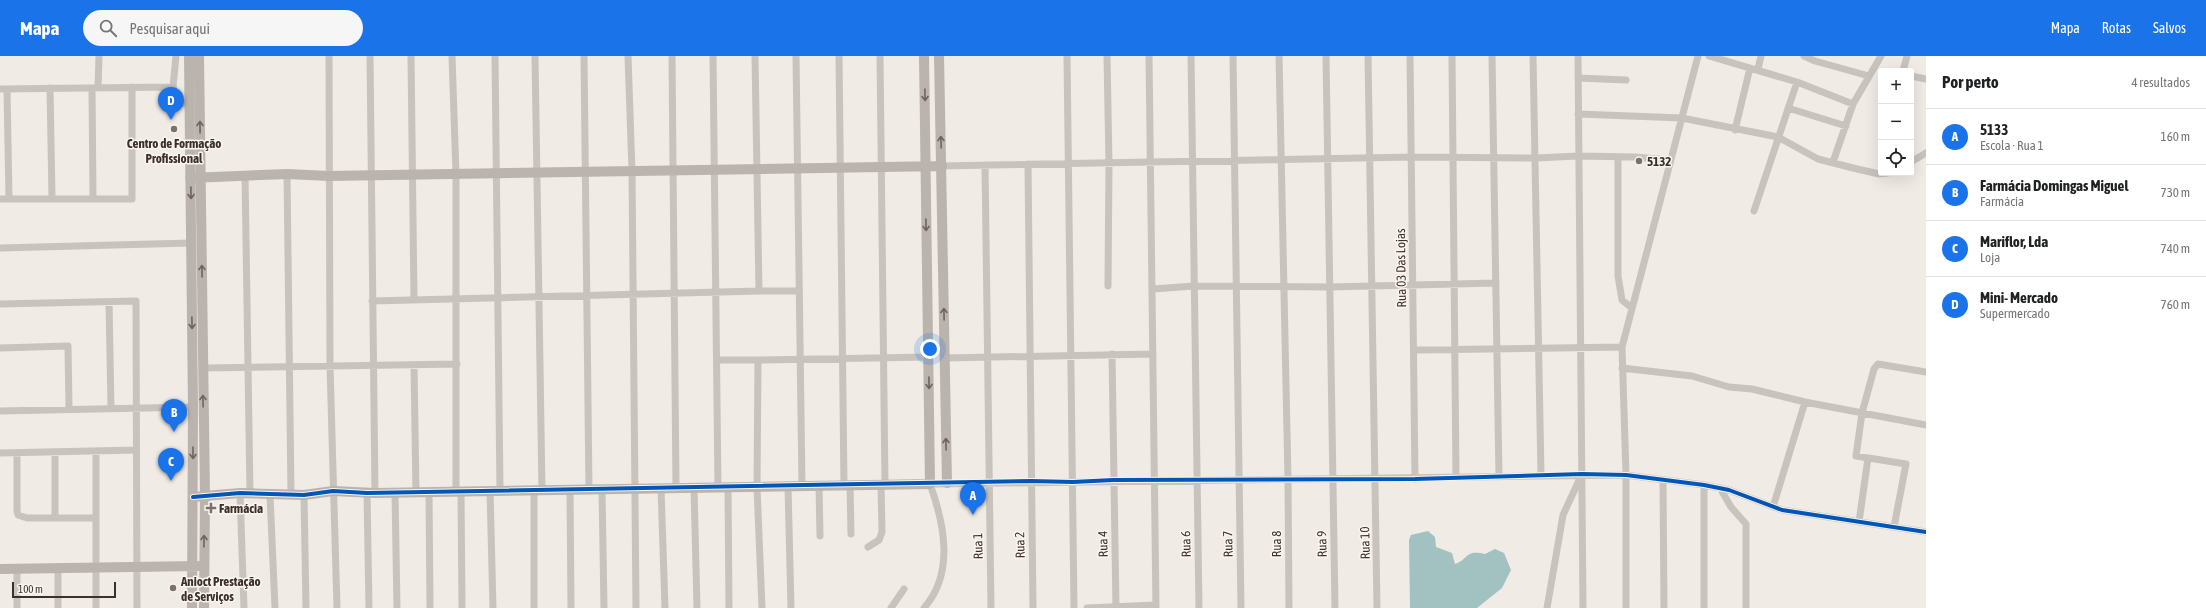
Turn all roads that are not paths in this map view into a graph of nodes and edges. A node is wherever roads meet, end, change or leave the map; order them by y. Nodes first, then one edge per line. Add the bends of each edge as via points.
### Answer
1 (99, 56) edge
2 (176, 56) edge
3 (189, 56) edge
4 (199, 56) edge
5 (328, 56) edge
6 (370, 56) edge
7 (410, 56) edge
8 (452, 56) edge
9 (495, 56) edge
10 (535, 56) edge
11 (584, 56) edge
12 (628, 56) edge
13 (672, 56) edge
14 (713, 56) edge
15 (755, 56) edge
16 (796, 56) edge
17 (839, 56) edge
18 (880, 56) edge
19 (924, 56) edge
20 (939, 56) edge
21 (1067, 56) edge
22 (1107, 56) edge
23 (1149, 56) edge
24 (1191, 56) edge
25 (1233, 56) edge
26 (1279, 56) edge
27 (1326, 56) edge
28 (1368, 56) edge
29 (1410, 56) edge
30 (1452, 56) edge
31 (1492, 56) edge
32 (1533, 56) edge
33 (1578, 56) edge
34 (1698, 56) edge
35 (1709, 56) edge
36 (1761, 56) edge
37 (1804, 56) edge
38 (1881, 56) edge
39 (1907, 56) edge
40 (1750, 68) junction
41 (1904, 68) edge
42 (1758, 69) junction
43 (1869, 76) junction
44 (1914, 77) edge
45 (1578, 78) junction
46 (1926, 79) edge
47 (1626, 80) dead end
48 (1797, 82) junction
49 (132, 87) junction
50 (173, 87) junction
51 (50, 88) junction
52 (95, 88) junction
53 (4, 89) edge
54 (1853, 104) junction
55 (188, 105) junction
56 (1788, 108) junction
57 (1578, 114) junction
58 (1682, 118) junction
59 (1846, 126) junction
60 (1735, 130) junction
61 (1778, 137) junction
62 (1926, 153) edge
63 (1578, 156) junction
64 (1412, 157) junction
65 (1453, 157) junction
66 (1618, 157) junction
67 (1370, 158) junction
68 (1493, 158) junction
69 (1536, 158) junction
70 (1328, 159) junction
71 (1282, 160) junction
72 (1670, 160) junction
73 (1914, 160) edge
74 (1236, 161) junction
75 (1151, 162) junction
76 (1191, 162) junction
77 (1833, 162) junction
78 (1028, 164) junction
79 (1068, 164) junction
80 (1109, 164) junction
81 (985, 165) junction
82 (926, 166) junction
83 (942, 166) junction
84 (880, 167) junction
85 (798, 168) junction
86 (841, 168) junction
87 (757, 169) junction
88 (673, 170) junction
89 (714, 170) junction
90 (632, 171) junction
91 (539, 172) junction
92 (584, 172) junction
93 (1878, 172) edge
94 (497, 173) junction
95 (286, 174) junction
96 (412, 174) junction
97 (456, 174) junction
98 (245, 175) junction
99 (371, 175) junction
100 (329, 176) junction
101 (196, 178) junction
102 (52, 198) junction
103 (93, 198) junction
104 (0, 199) edge
105 (9, 199) junction
106 (1754, 211) dead end
107 (191, 243) junction
108 (0, 248) edge
109 (1455, 283) junction
110 (1496, 283) junction
111 (1413, 285) junction
112 (1108, 286) dead end
113 (1194, 286) junction
114 (1237, 286) junction
115 (1372, 286) junction
116 (1283, 287) junction
117 (1330, 287) junction
118 (1153, 289) junction
119 (759, 291) junction
120 (800, 291) junction
121 (632, 294) junction
122 (674, 294) junction
123 (716, 294) junction
124 (586, 296) junction
125 (539, 297) junction
126 (498, 298) junction
127 (457, 299) junction
128 (414, 300) junction
129 (372, 301) junction
130 (109, 302) junction
131 (0, 304) edge
132 (1632, 308) junction
133 (1622, 347) junction
134 (0, 348) edge
135 (1455, 348) junction
136 (1581, 348) junction
137 (1497, 349) junction
138 (1540, 349) junction
139 (1415, 350) junction
140 (1112, 354) junction
141 (1153, 354) junction
142 (1029, 356) junction
143 (1071, 356) junction
144 (883, 357) junction
145 (928, 357) junction
146 (945, 358) junction
147 (988, 358) junction
148 (842, 359) junction
149 (717, 360) junction
150 (758, 360) junction
151 (800, 360) junction
152 (457, 364) junction
153 (414, 365) junction
154 (330, 366) junction
155 (374, 366) junction
156 (289, 367) junction
157 (203, 368) junction
158 (247, 368) junction
159 (1622, 368) junction
160 (1926, 372) edge
161 (1805, 402) junction
162 (193, 407) junction
163 (69, 408) junction
164 (111, 408) junction
165 (136, 408) junction
166 (0, 411) edge
167 (1862, 413) junction
168 (1926, 425) edge
169 (136, 450) junction
170 (96, 451) junction
171 (17, 452) junction
172 (55, 452) junction
173 (0, 453) edge
174 (1868, 458) junction
175 (1582, 474) junction
176 (1541, 475) junction
177 (1626, 475) junction
178 (1456, 477) junction
179 (1499, 477) junction
180 (1288, 479) junction
181 (1332, 479) junction
182 (1376, 479) junction
183 (1415, 479) junction
184 (1113, 480) junction
185 (1197, 480) junction
186 (1239, 480) junction
187 (1663, 480) junction
188 (1031, 481) junction
189 (1155, 481) junction
190 (1073, 482) junction
191 (947, 483) junction
192 (988, 483) junction
193 (883, 484) junction
194 (930, 484) junction
195 (1704, 484) junction
196 (847, 485) junction
197 (788, 486) junction
198 (802, 486) junction
199 (819, 486) junction
200 (723, 487) junction
201 (757, 487) junction
202 (662, 488) junction
203 (676, 488) junction
204 (694, 488) junction
205 (1720, 488) junction
206 (602, 489) junction
207 (634, 489) junction
208 (538, 490) junction
209 (570, 490) junction
210 (588, 490) junction
211 (333, 491) junction
212 (495, 491) junction
213 (429, 492) junction
214 (458, 492) junction
215 (245, 493) junction
216 (371, 493) junction
217 (395, 493) junction
218 (416, 493) junction
219 (270, 495) junction
220 (291, 495) junction
221 (304, 495) junction
222 (193, 496) junction
223 (205, 496) junction
224 (1773, 507) junction
225 (55, 518) junction
226 (96, 518) junction
227 (1859, 522) junction
228 (1894, 527) junction
229 (1926, 532) edge
230 (851, 534) dead end
231 (820, 536) dead end
232 (868, 547) dead end
233 (204, 565) junction
234 (192, 566) junction
235 (95, 567) junction
236 (137, 567) junction
237 (17, 568) junction
238 (58, 568) junction
239 (0, 569) edge
240 (904, 589) dead end
241 (1116, 607) edge
242 (1156, 607) edge
243 (1548, 607) edge
244 (17, 608) edge
245 (58, 608) edge
246 (96, 608) edge
247 (137, 608) edge
248 (192, 608) edge
249 (204, 608) edge
250 (244, 608) edge
251 (275, 608) edge
252 (306, 608) edge
253 (337, 608) edge
254 (369, 608) edge
255 (398, 608) edge
256 (430, 608) edge
257 (462, 608) edge
258 (493, 608) edge
259 (534, 608) edge
260 (571, 608) edge
261 (604, 608) edge
262 (636, 608) edge
263 (664, 608) edge
264 (697, 608) edge
265 (729, 608) edge
266 (762, 608) edge
267 (791, 608) edge
268 (891, 608) edge
269 (924, 608) edge
270 (991, 608) edge
271 (1033, 608) edge
272 (1074, 608) edge
273 (1087, 608) edge
274 (1199, 608) edge
275 (1241, 608) edge
276 (1289, 608) edge
277 (1335, 608) edge
278 (1377, 608) edge
279 (1556, 608) edge
280 (1583, 608) edge
281 (1626, 608) edge
282 (1664, 608) edge
283 (1704, 608) edge
284 (1746, 608) edge

1 - 52 street
2 - 50 street
3 - 55 street
101 -> 4 street
5 - 100 street
6 - 99 street
7 - 96 street
8 - 97 street
9 - 94 street
10 - 91 street
11 - 92 street
12 - 90 street
13 - 88 street
14 - 89 street
15 - 87 street
16 - 85 street
17 - 86 street
18 - 84 street
19 -> 82 street
83 -> 20 street
21 - 79 street
22 - 80 street
23 - 75 street
24 - 76 street, Rua 6
25 - 74 street, Rua 7
26 - 71 street, Rua 8
27 - 70 street, Rua 9
28 - 67 street, Rua 10
29 - 64 street, Rua 03 Das Lojas
30 - 65 street
31 - 68 street
32 - 69 street
33 - 45 street
34 - 58 street
35 - 40 street
36 - 42 street
37 - 43 street
38 - 43 street
39 - 41 street
40 - 42 street
40 - 60 street
42 - 48 street
43 - 54 street
44 - 46 street
45 - 47 street
45 - 57 street
48 - 54 street
48 - 56 street
49 - 50 street
49 - 52 street
49 - 103 street via 132,198
50 - 55 street via 176,96
51 - 52 street
51 - 53 street
51 - 102 street
52 - 103 street
53 - 105 street
54 - 59 street
55 - 101 street
56 - 59 street
56 - 61 street
57 - 58 street
57 - 63 street
58 - 60 street
58 - 72 street
59 - 77 street
60 - 61 street
61 - 77 street via 1818,159
61 - 106 street
62 - 73 street
63 - 66 street
63 - 69 street
63 - 136 street
64 - 65 street
64 - 67 street
64 - 111 street, Rua 03 Das Lojas
65 - 68 street
65 - 109 street
66 - 72 street
66 - 132 street via 1618,276 1622,300
67 - 70 street
67 - 115 street, Rua 10
68 - 69 street
68 - 110 street
69 - 138 street
70 - 71 street
70 - 117 street, Rua 9
71 - 74 street
71 - 116 street, Rua 8
72 - 132 street
74 - 76 street
74 - 114 street, Rua 7
75 - 76 street
75 - 80 street
75 - 118 street
76 - 113 street, Rua 6
77 - 93 street
78 - 79 street
78 - 81 street
78 - 142 street, Rua 2
79 - 80 street
79 - 143 street
80 - 112 street
81 - 83 street
81 - 147 street, Rua 1
82 - 83 street
82 - 84 street
82 -> 145 street
146 -> 83 street
84 - 86 street
84 - 144 street
85 - 86 street
85 - 87 street
85 - 120 street
86 - 148 street
87 - 89 street
87 - 119 street
88 - 89 street
88 - 90 street
88 - 122 street
89 - 123 street
90 - 92 street
90 - 121 street
91 - 92 street
91 - 94 street
91 - 125 street
92 - 124 street
94 - 97 street
94 - 126 street
95 - 98 street
95 - 100 street
95 - 156 street
96 - 97 street
96 - 99 street
96 - 128 street
97 - 127 street
98 - 101 street
98 - 158 street
99 - 100 street
99 - 129 street
100 - 154 street
101 -> 107 street
157 -> 101 street
102 - 103 street
102 - 105 street
104 - 105 street
107 - 108 street
107 -> 162 street
109 - 110 street
109 - 111 street
109 - 135 street
110 - 137 street
111 - 115 street
111 - 139 street, Rua 03 Das Lojas
113 - 114 street
113 - 118 street
113 - 185 street, Rua 6
114 - 116 street
114 - 186 street, Rua 7
115 - 117 street
115 - 182 street, Rua 10
116 - 117 street
116 - 180 street, Rua 8
117 - 181 street, Rua 9
118 - 141 street
119 - 120 street
119 - 123 street
120 - 151 street
121 - 122 street
121 - 124 street
121 - 207 street
122 - 123 street
122 - 203 street
123 - 149 street
124 - 125 street
124 - 210 street
125 - 126 street
125 - 208 street
126 - 127 street
126 - 212 street
127 - 128 street
127 - 152 street
128 - 129 street
129 - 155 street
130 - 131 street
130 - 164 street
130 - 165 street via 136,301
132 - 133 street
133 - 136 street
133 - 159 street
134 - 163 street via 68,346
135 - 137 street
135 - 139 street
135 - 178 street
136 - 138 street
136 - 175 street
137 - 138 street
137 - 179 street
138 - 176 street
139 - 183 street, Rua 03 Das Lojas
140 - 141 street
140 - 143 street
140 - 184 street, Rua 4
141 - 189 street
142 - 143 street
142 - 147 street
142 - 188 street, Rua 2
143 - 190 street
144 - 145 street
144 - 148 street
144 - 193 street
145 -> 194 street
146 - 147 street
191 -> 146 street
147 - 192 street, Rua 1
148 - 151 street
148 - 196 street
149 - 150 street
149 - 200 street
150 - 151 street
150 - 201 street
151 - 198 street
152 - 153 street
152 - 214 street
153 - 155 street
153 - 218 street
154 - 155 street
154 - 156 street
154 - 211 street
155 - 216 street
156 - 158 street
156 - 220 street
157 - 158 street
223 -> 157 street
158 - 215 street
159 - 161 street via 1692,376 1729,387
159 - 177 street
160 - 167 street via 1878,364 1874,369
161 - 167 street
161 - 224 street
162 - 165 street
162 -> 222 street
163 - 164 street
163 - 166 street
164 - 165 street
165 - 169 street
167 - 168 street
167 - 174 street via 1856,454
169 - 170 street
169 - 236 street
170 - 172 street
170 - 226 street
171 - 172 street
171 - 173 street
171 - 225 street via 18,516
172 - 225 street
174 - 227 street
174 - 228 street via 1906,464
175 - 176 street
175 - 177 street
175 - 243 street via 1563,515
175 - 280 street
176 - 179 street
177 - 187 street
177 - 281 street
178 - 179 street
178 - 183 street
180 - 181 street
180 - 186 street
180 - 276 street, Rua 8
181 - 182 street
181 - 277 street, Rua 9
182 - 183 street
182 - 278 street, Rua 10
184 - 189 street
184 - 190 street
184 - 241 street, Rua 4
185 - 186 street
185 - 189 street
185 - 274 street, Rua 6
186 - 275 street, Rua 7
187 - 195 street
187 - 282 street
188 - 190 street
188 - 192 street
188 - 271 street, Rua 2
189 - 242 street
190 - 272 street
191 - 192 street
191 - 194 street
192 - 270 street, Rua 1
193 - 194 street
193 - 196 street
193 - 232 street via 882,532 879,540
194 - 269 street via 940,511 944,537 940,586
195 - 205 street
195 - 283 street
196 - 199 street
196 - 230 street
197 - 198 street
197 - 201 street
197 - 267 street
198 - 199 street
199 - 231 street
200 - 201 street
200 - 204 street
200 - 265 street
201 - 266 street
202 - 203 street
202 - 207 street
202 - 263 street
203 - 204 street
204 - 264 street
205 - 224 street
205 - 284 street via 1731,507 1746,524
206 - 207 street
206 - 210 street
206 - 261 street
207 - 262 street
208 - 209 street
208 - 212 street
208 - 259 street
209 - 210 street
209 - 260 street
211 - 216 street
211 - 221 street
211 - 253 street
212 - 214 street
212 - 258 street
213 - 214 street
213 - 218 street
213 - 256 street
214 - 257 street
215 - 219 street
215 - 223 street
215 - 250 street
216 - 217 street
216 - 254 street
217 - 218 street
217 - 255 street
219 - 220 street
219 - 251 street
220 - 221 street
221 - 252 street
222 - 223 street
222 - 234 street
233 -> 223 street
224 - 227 street
225 - 226 street
226 - 235 street
227 - 228 street
228 - 229 street
233 - 234 street
233 - 249 street
234 - 236 street
234 - 248 street
235 - 236 street
235 - 238 street
235 - 246 street
236 - 247 street
237 - 238 street
237 - 239 street
237 - 244 street
238 - 245 street
240 - 268 street
241 - 242 street
241 - 273 street
243 - 279 street

